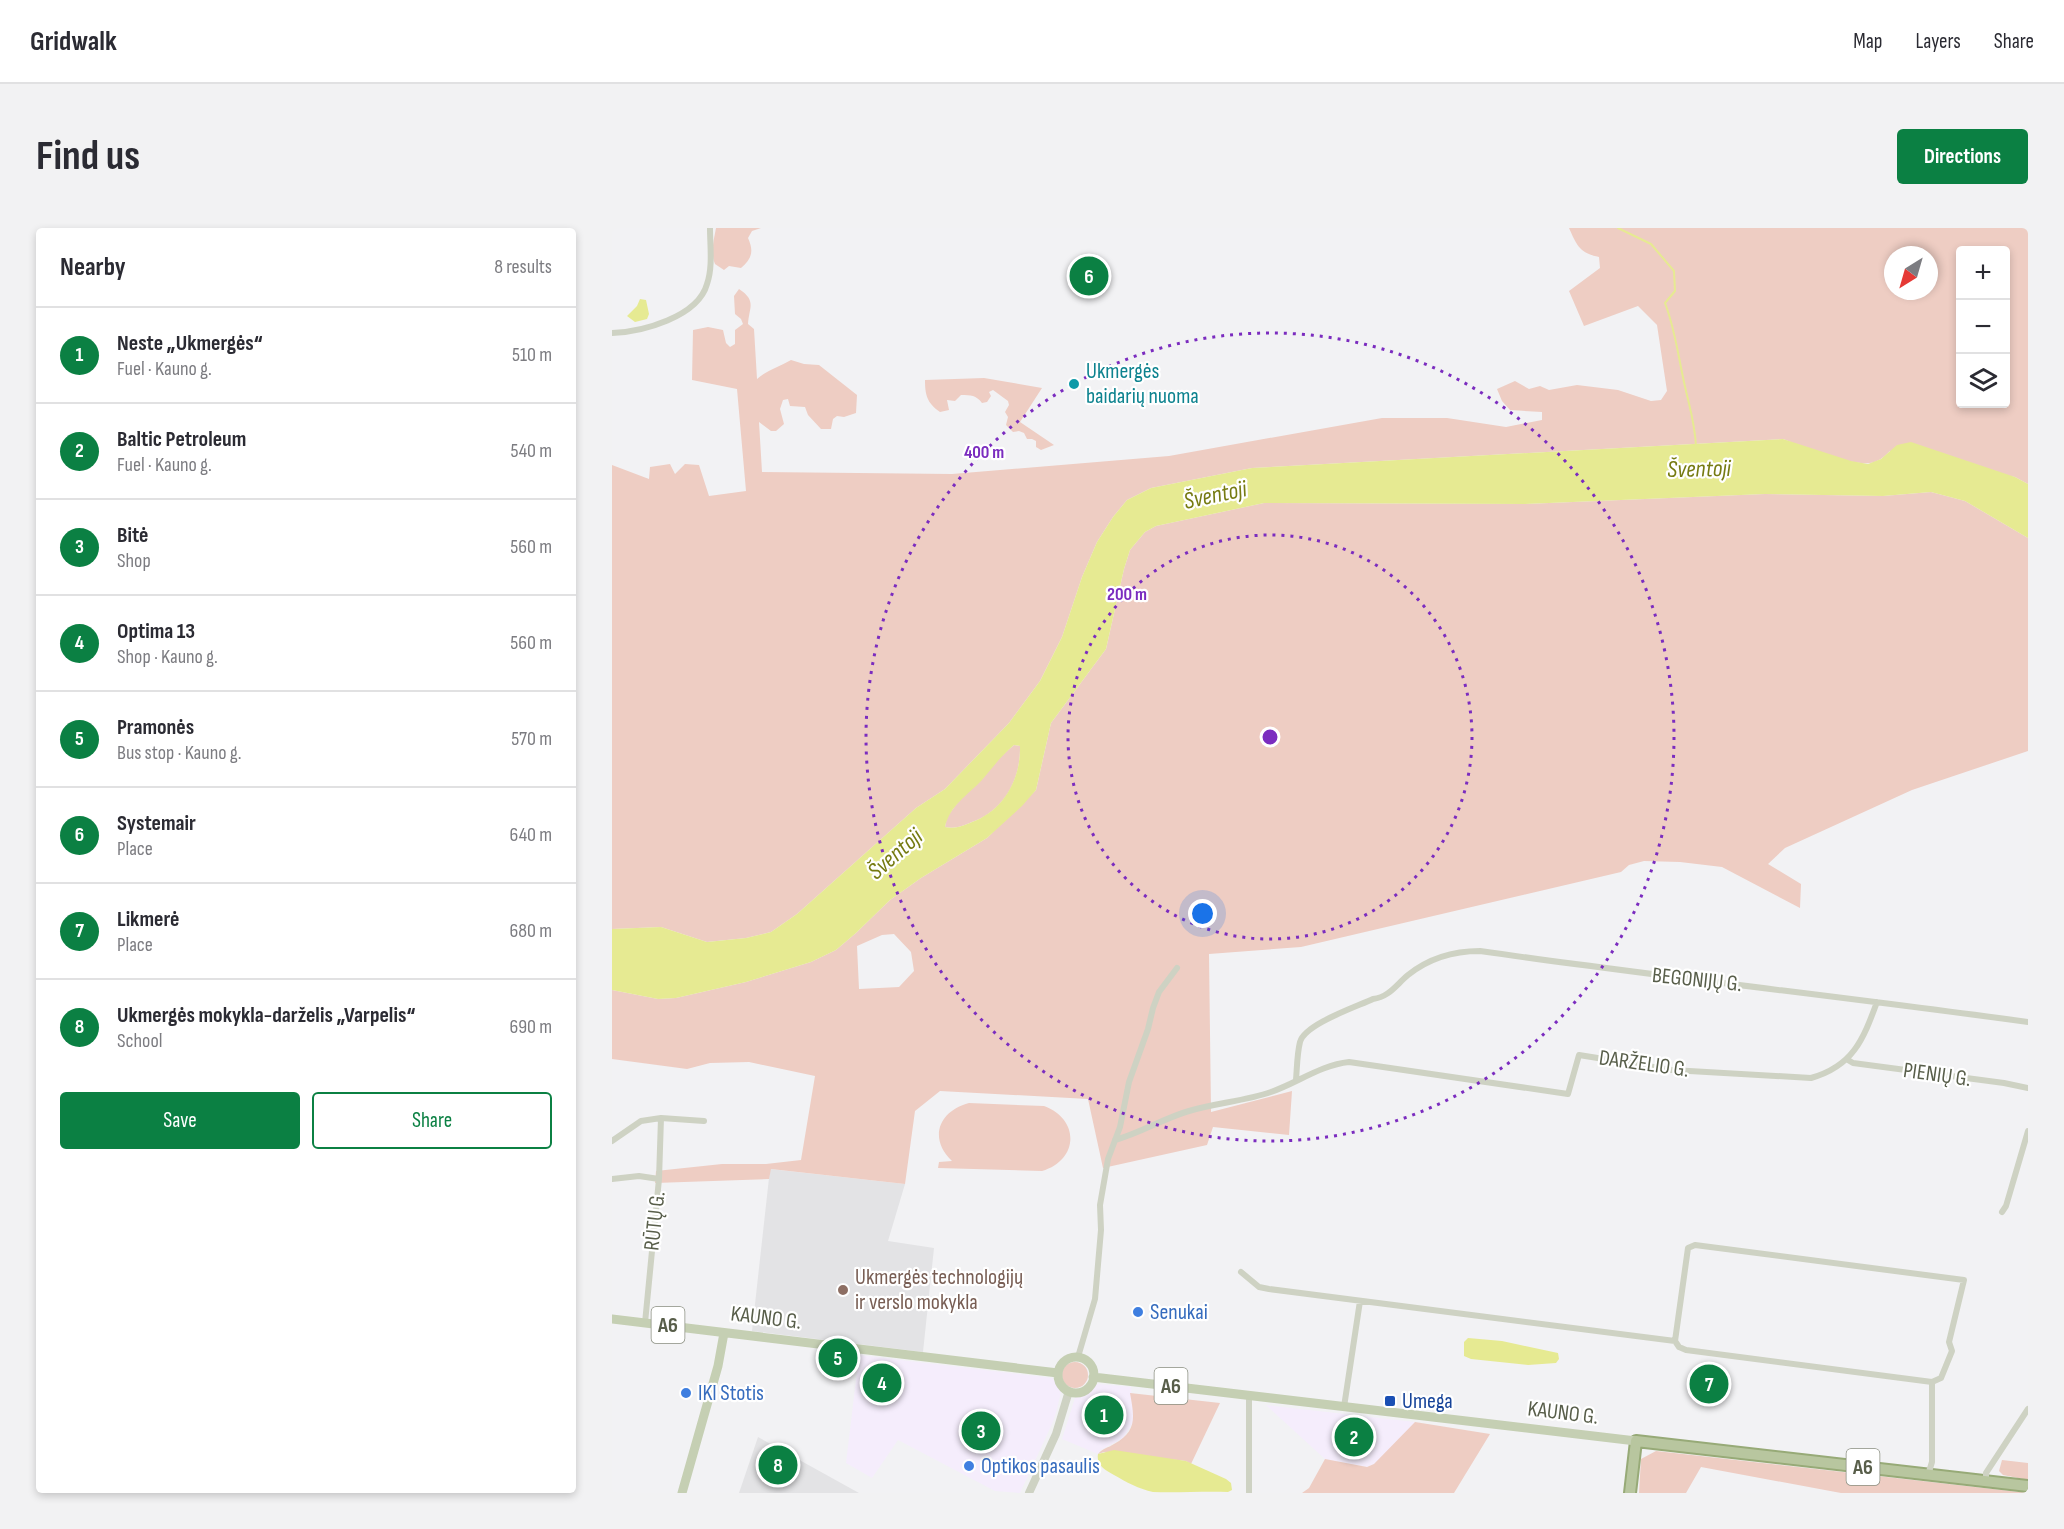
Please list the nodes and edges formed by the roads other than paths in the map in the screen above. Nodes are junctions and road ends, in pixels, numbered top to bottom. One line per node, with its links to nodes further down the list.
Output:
1 (710, 228): 2 (street)
2 (612, 333)
3 (1177, 968): 12 (street)
4 (1877, 1002): 5 (street, BEGONIJŲ G.); 6 (street, DARŽELIO G.); 7 (street, BEGONIJŲ G.)
5 (2028, 1022)
6 (1848, 1060): 7 (street, DARŽELIO G.); 8 (street, PIENIŲ G.)
7 (1296, 1080): 12 (street)
8 (2028, 1088)
9 (661, 1118): 10 (street); 13 (street); 15 (street, RŪTŲ G.)
10 (704, 1121)
11 (2028, 1131): 16 (street)
12 (1115, 1140): 23 (street)
13 (612, 1141)
14 (612, 1179): 15 (street)
15 (659, 1179): 20 (street, RŪTŲ G.)
16 (2002, 1212)
17 (1241, 1272): 18 (street)
18 (1360, 1301): 22 (street); 29 (street)
19 (612, 1319): 20 (main road, KAUNO G. / A6)
20 (645, 1323): 21 (main road, KAUNO G. / A6)
21 (724, 1333): 24 (main road, KAUNO G. / A6); 35 (main road)
22 (1675, 1341): 26 (street); 26 (street)
23 (1078, 1357): 24 (main road); 25 (main road)
24 (1058, 1372): 27 (main road)
25 (1093, 1377): 27 (main road); 28 (main road, KAUNO G. / A6)
26 (1932, 1382): 32 (street)
27 (1069, 1391): 36 (street)
28 (1249, 1395): 29 (main road, KAUNO G. / A6); 37 (street)
29 (1344, 1407): 31 (main road, KAUNO G. / A6)
30 (2028, 1409): 33 (street)
31 (1636, 1441): 32 (highway, KAUNO G. / A6); 38 (highway)
32 (1928, 1475): 33 (highway, KAUNO G. / A6)
33 (1986, 1481): 34 (highway, KAUNO G. / A6)
34 (2028, 1486)
35 (682, 1493)
36 (1029, 1493)
37 (1249, 1493)
38 (1630, 1493)

